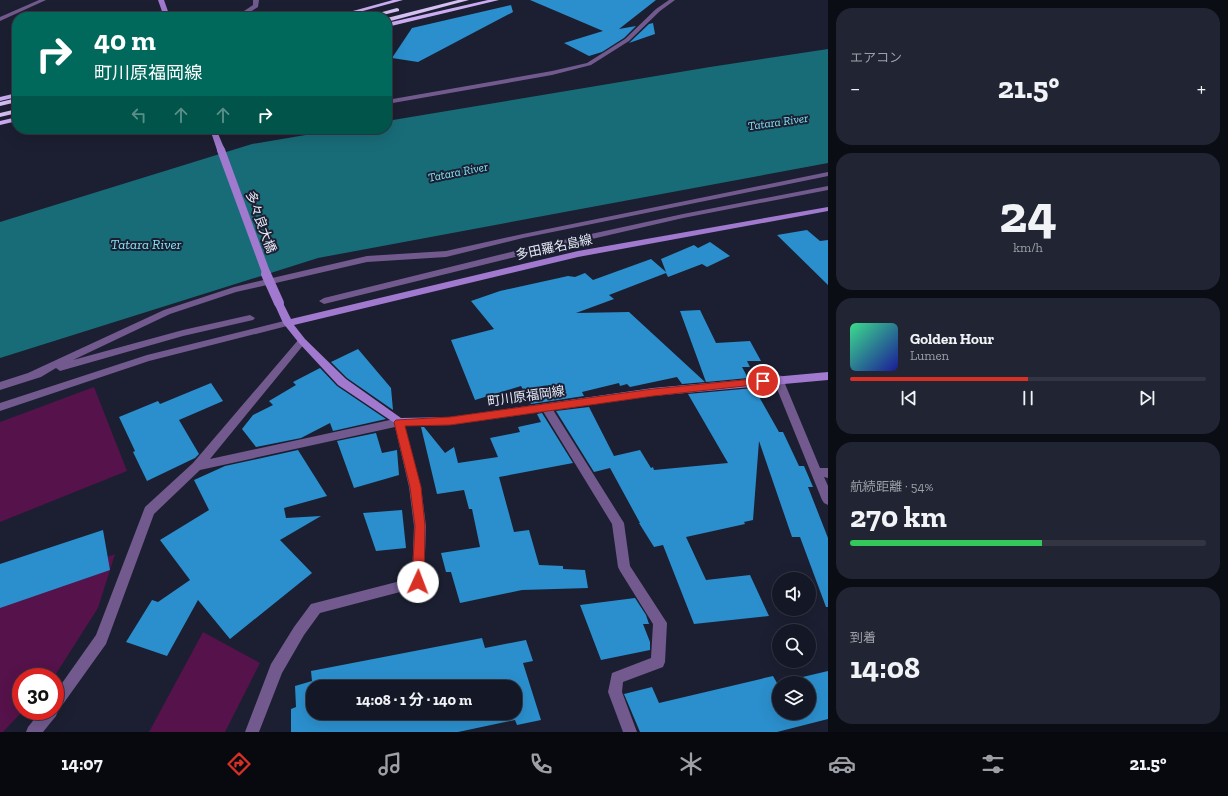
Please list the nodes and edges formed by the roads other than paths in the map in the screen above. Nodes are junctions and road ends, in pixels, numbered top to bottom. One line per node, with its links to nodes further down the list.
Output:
1 (43, 0): 11 (street)
2 (161, 0): 12 (main road)
3 (256, 0): 13 (street)
4 (400, 0): 14 (highway)
5 (437, 0): 9 (highway)
6 (466, 0): 18 (highway)
7 (496, 0): 19 (highway)
8 (672, 0): 23 (street)
9 (413, 6)
10 (406, 8): 15 (highway)
11 (16, 12)
12 (165, 12)
13 (246, 12)
14 (353, 12)
15 (389, 12)
16 (12, 14): 17 (street)
17 (0, 19)
18 (392, 19)
19 (392, 24)
20 (12, 96): 21 (highway)
21 (0, 99)
22 (12, 101): 24 (highway)
23 (392, 101)
24 (0, 104)
25 (12, 112): 26 (highway)
26 (0, 115)
27 (12, 120): 28 (highway)
28 (0, 123)
29 (215, 134): 35 (main road, 多々良大橋, bridge)
30 (828, 174): 37 (street)
31 (828, 188): 33 (street)
32 (828, 209): 35 (main road, 多田羅名島線)
33 (324, 301)
34 (250, 318): 37 (street)
35 (288, 323): 36 (main road); 41 (street)
36 (302, 342): 43 (main road); 44 (street)
37 (32, 375): 40 (street)
38 (828, 376): 39 (main road, 町川原福岡線)
39 (778, 379): 42 (main road, 町川原福岡線); 45 (street)
40 (0, 386)
41 (0, 407)
42 (546, 408): 43 (main road, 町川原福岡線); 51 (street)
43 (399, 422): 44 (street); 50 (street)
44 (197, 466): 47 (street)
45 (822, 473): 46 (street)
46 (828, 500)
47 (64, 692)
48 (43, 720): 49 (street)
49 (33, 732)
50 (252, 732)
51 (630, 732)

